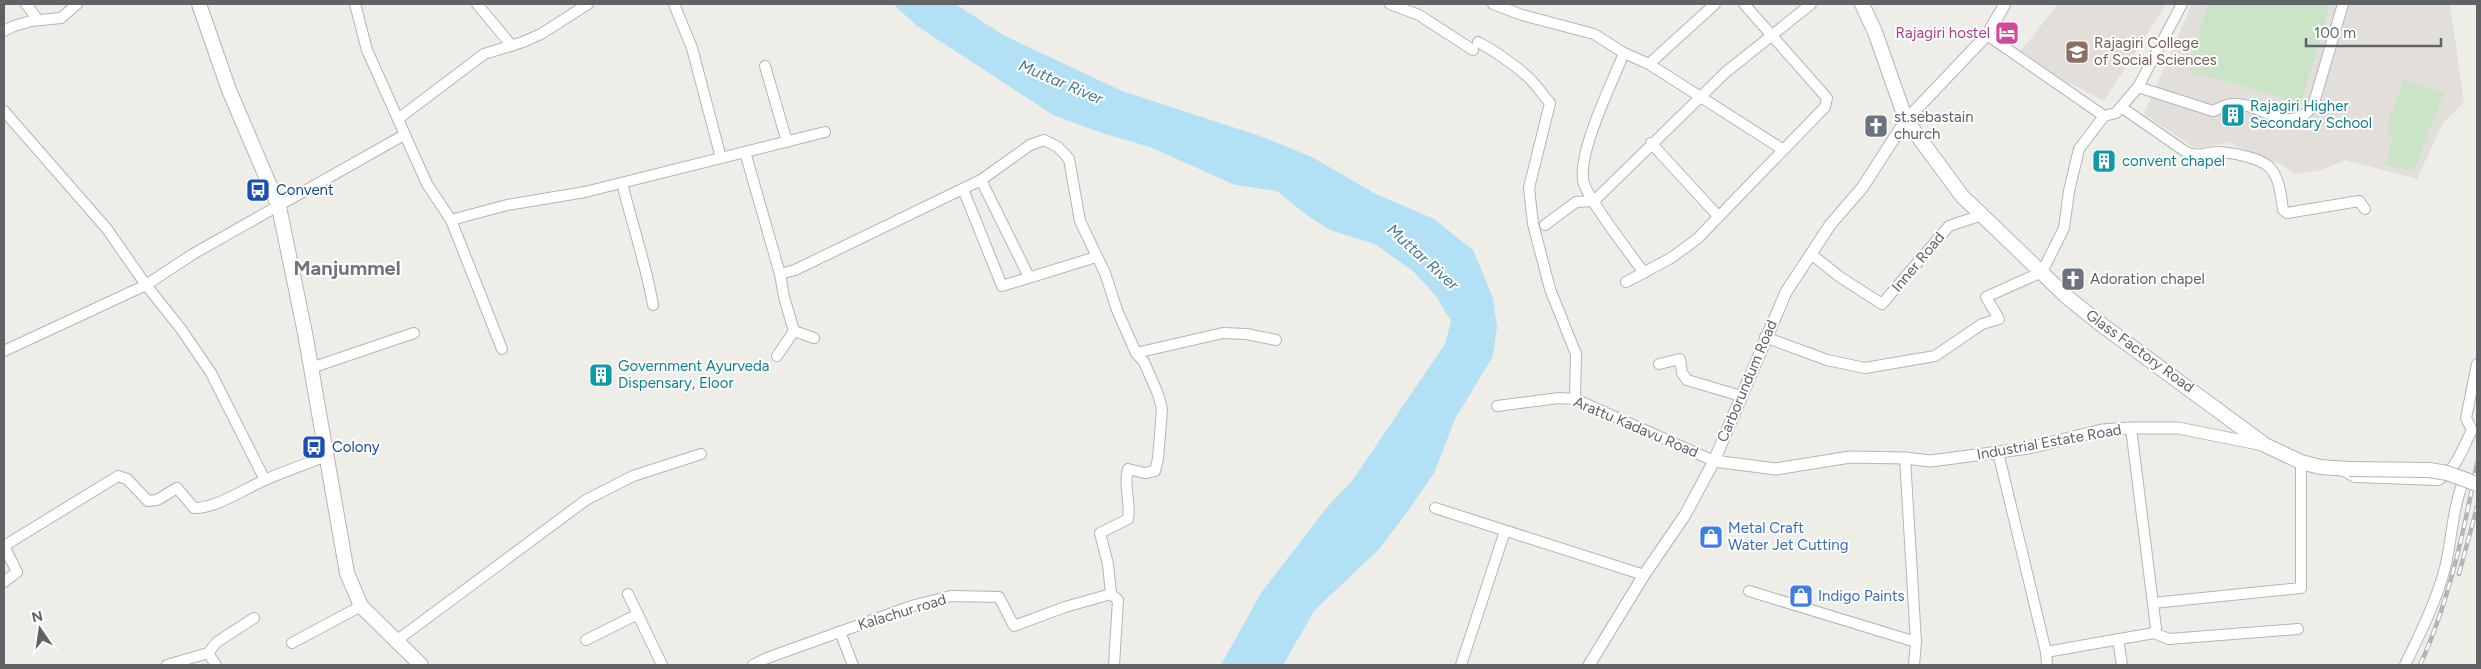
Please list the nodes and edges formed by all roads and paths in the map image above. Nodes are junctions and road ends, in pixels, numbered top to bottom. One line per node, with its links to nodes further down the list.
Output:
1 (26, 4): 17 (street)
2 (77, 4): 17 (street)
3 (199, 4): 43 (main road)
4 (355, 4): 30 (street)
5 (477, 4): 21 (street)
6 (588, 4): 21 (street)
7 (674, 4): 38 (street)
8 (1390, 4): 71 (street)
9 (1493, 4): 22 (street)
10 (1715, 4): 23 (street)
11 (1744, 4): 19 (street)
12 (1811, 4): 19 (street)
13 (1862, 4): 31 (main road, Glass Factory Road)
14 (2005, 4): 20 (street, Carborundum Road)
15 (2182, 4): 25 (street)
16 (2344, 4): 25 (street)
17 (38, 20): 18 (street)
18 (4, 31)
19 (1770, 34): 26 (street); 36 (street)
20 (1987, 35): 29 (street); 31 (street, Carborundum Road)
21 (512, 46): 30 (street)
22 (1624, 53): 23 (street); 42 (street)
23 (1649, 64): 26 (street)
24 (765, 66): 34 (street)
25 (2138, 87): 27 (street)
26 (1699, 98): 35 (street); 36 (street)
27 (2121, 107): 29 (street); 44 (street)
28 (4, 111): 56 (street)
29 (2104, 116): 51 (street)
30 (398, 118): 33 (street)
31 (1906, 120): 45 (main road, Glass Factory Road); 49 (street, Carborundum Road)
32 (825, 132): 34 (street)
33 (404, 136): 43 (street); 47 (street)
34 (787, 142): 37 (street)
35 (1651, 143): 42 (street); 46 (street)
36 (1782, 149): 46 (street)
37 (745, 152): 38 (street); 53 (street)
38 (721, 158): 40 (street)
39 (981, 180): 41 (street); 50 (street); 54 (street)
40 (622, 183): 47 (street); 57 (street)
41 (962, 189): 53 (street); 54 (street)
42 (1594, 201): 48 (street); 52 (street)
43 (279, 207): 56 (street); 69 (main road)
44 (2365, 208)
45 (1982, 215): 49 (street, Inner Road); 51 (main road, Glass Factory Road)
46 (1718, 216): 52 (street)
47 (451, 220): 63 (street)
48 (1545, 225)
49 (1811, 254): 60 (street, Carborundum Road)
50 (1096, 257): 54 (street); 65 (street)
51 (2042, 272): 60 (street); 74 (main road, Glass Factory Road)
52 (1644, 273): 55 (street)
53 (780, 274): 58 (street)
54 (1029, 277)
55 (1626, 282)
56 (146, 286): 64 (street); 82 (street)
57 (653, 305)
58 (794, 331): 61 (street); 66 (street)
59 (414, 333): 69 (street)
60 (1765, 337): 70 (street, Carborundum Road)
61 (814, 338)
62 (1276, 340): 65 (street)
63 (502, 349)
64 (4, 351)
65 (1136, 353): 92 (street)
66 (777, 356)
67 (1659, 364): 70 (street)
68 (2477, 364): 81 (street)
69 (311, 368): 77 (main road)
70 (1741, 396): 79 (street, Carborundum Road)
71 (1575, 399): 72 (street, Arattu Kadavu Road); 79 (street, Arattu Kadavu Road)
72 (1497, 406)
73 (2131, 428): 74 (street, Industrial Estate Road); 75 (street, Industrial Estate Road); 93 (street)
74 (2265, 445): 80 (main road, Glass Factory Road)
75 (1998, 452): 78 (street, Industrial Estate Road); 105 (street)
76 (701, 454): 102 (street)
77 (326, 456): 82 (street); 94 (main road)
78 (1905, 458): 79 (street, Industrial Estate Road); 103 (street)
79 (1714, 461): 88 (street, Carborundum Road)
80 (2301, 462): 81 (main road, Glass Factory Road); 93 (street)
81 (2345, 469): 83 (main road, Glass Factory Road, bridge)
82 (265, 480): 87 (street)
83 (2477, 484)
84 (2462, 485): 119 (street)
85 (1435, 508): 86 (street)
86 (1505, 530): 88 (street); 114 (street)
87 (4, 546): 89 (street)
88 (1644, 575): 115 (street, Carborundum Road)
89 (4, 582)
90 (1749, 591): 103 (street)
91 (628, 594): 95 (street)
92 (1111, 594): 98 (street, Kalachur road); 113 (street)
93 (2153, 603): 99 (street)
94 (361, 606): 102 (main road); 104 (street)
95 (638, 614): 101 (street); 110 (street)
96 (254, 618): 106 (street)
97 (2298, 629): 99 (street)
98 (840, 632): 111 (street, Kalachur road); 112 (street)
99 (2154, 633): 100 (street)
100 (2118, 639): 105 (street); 118 (street)
101 (586, 640)
102 (396, 641): 109 (main road)
103 (1916, 642): 116 (street)
104 (292, 643)
105 (2046, 652): 117 (street)
106 (208, 653): 107 (street); 108 (street)
107 (167, 665)
108 (216, 665)
109 (421, 665)
110 (662, 665)
111 (753, 665)
112 (853, 665)
113 (1114, 665)
114 (1461, 665)
115 (1590, 665)
116 (1914, 665)
117 (2047, 665)
118 (2122, 665)
119 (2406, 665)

